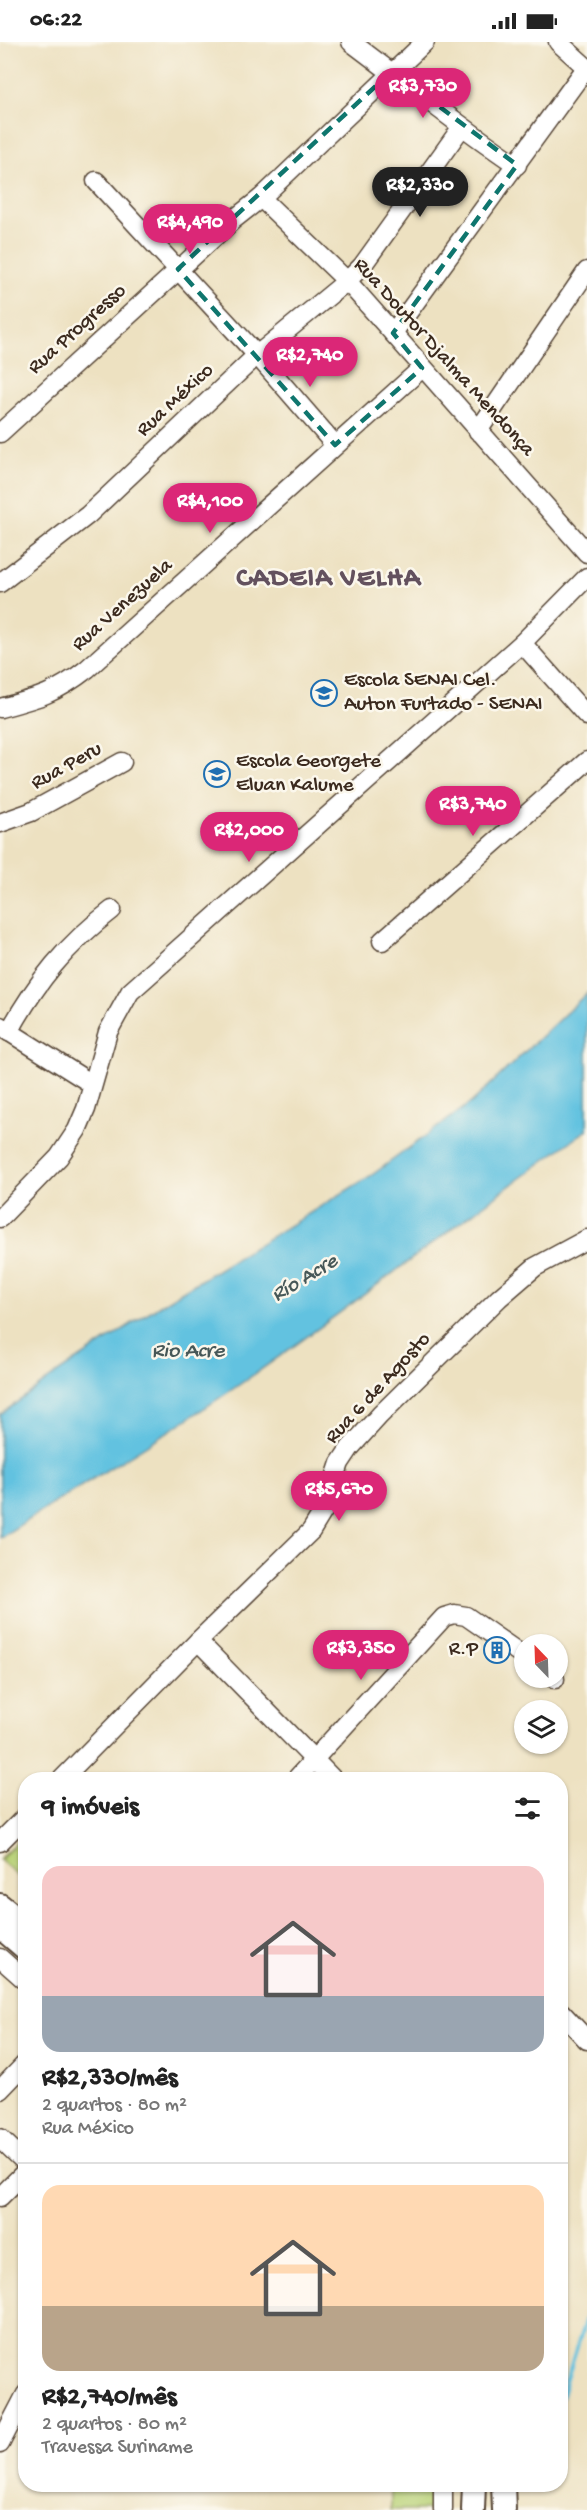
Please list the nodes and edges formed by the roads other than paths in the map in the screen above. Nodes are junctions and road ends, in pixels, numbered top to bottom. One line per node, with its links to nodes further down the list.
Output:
1 (351, 42): 5 (street)
2 (425, 42): 5 (street, Rua Progresso)
3 (558, 42): 4 (street)
4 (587, 68): 7 (street)
5 (392, 71): 6 (street); 9 (street, Rua Progresso)
6 (461, 128): 7 (street); 12 (street, Rua México)
7 (517, 165): 13 (street)
8 (96, 181): 10 (street)
9 (261, 198): 10 (street, Rua Progresso); 12 (street, Rua Doutor Djalma Mendonça)
10 (178, 269): 14 (street); 17 (street, Rua Progresso)
11 (587, 271): 16 (street)
12 (347, 281): 13 (street, Rua Doutor Djalma Mendonça); 14 (street, Rua México)
13 (393, 333): 15 (street, Rua Doutor Djalma Mendonça)
14 (257, 355): 18 (street); 21 (street, Rua México)
15 (423, 368): 16 (street, Rua Doutor Djalma Mendonça); 18 (street, Rua Venezuela)
16 (478, 431): 19 (street, Rua Doutor Djalma Mendonça)
17 (0, 433)
18 (335, 446): 23 (street, Rua Venezuela)
19 (587, 553)
20 (587, 577): 22 (street)
21 (0, 583)
22 (522, 643): 24 (street); 31 (street)
23 (0, 708)
24 (587, 716)
25 (587, 761): 29 (street)
26 (122, 762): 27 (street, Rua Peru)
27 (0, 824)
28 (112, 910): 30 (street)
29 (382, 941)
30 (4, 1029): 31 (street)
31 (92, 1084): 32 (street)
32 (0, 1218)
33 (587, 1239): 34 (street, Rua 6 de Agosto)
34 (198, 1641): 36 (street); 37 (street, Rua 6 de Agosto)
35 (514, 1649): 36 (street)
36 (314, 1760): 38 (street); 39 (street)
37 (69, 1772)
38 (303, 1772)
39 (326, 1772)
40 (18, 1824): 41 (street)
41 (0, 1842)
42 (0, 1905): 43 (main road)
43 (18, 1920)
44 (0, 1927): 45 (main road)
45 (18, 1942)
46 (0, 1958): 47 (street)
47 (18, 1974)
48 (568, 2020): 49 (street)
49 (587, 2040)
50 (18, 2071): 51 (street)
51 (0, 2090)
52 (0, 2138): 53 (street)
53 (18, 2155)
54 (18, 2179): 55 (street)
55 (0, 2197)
56 (18, 2409): 57 (street)
57 (0, 2444)
58 (443, 2492): 62 (street)
59 (474, 2492): 63 (main road)
60 (503, 2492): 64 (main road)
61 (514, 2492): 65 (street)
62 (444, 2510)
63 (473, 2510)
64 (504, 2510)
65 (515, 2510)

